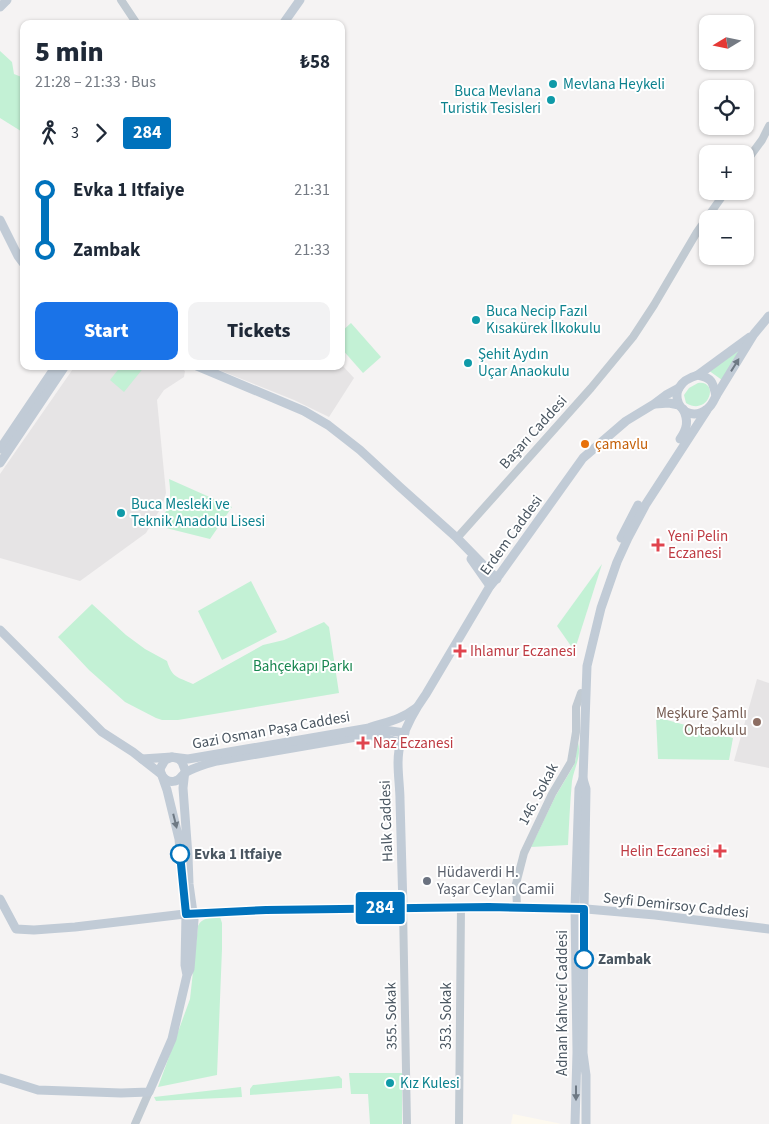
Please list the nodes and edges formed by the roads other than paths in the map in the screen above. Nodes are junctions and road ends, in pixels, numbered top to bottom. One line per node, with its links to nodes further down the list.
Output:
1 (6, 0): 4 (main road)
2 (121, 0): 5 (street)
3 (300, 0): 6 (main road)
4 (0, 8)
5 (134, 20)
6 (286, 20)
7 (769, 126): 8 (street)
8 (754, 151)
9 (720, 200): 25 (street, Başarı Caddesi)
10 (0, 220): 11 (main road)
11 (20, 259)
12 (769, 316): 13 (main road)
13 (754, 334): 17 (main road); 19 (main road, one-way to 13)
14 (53, 370): 23 (main road)
15 (63, 370): 24 (main road)
16 (207, 370): 25 (main road)
17 (698, 375): 18 (main road); 19 (main road)
18 (679, 388): 20 (main road, Erdem Caddesi); 21 (main road)
19 (716, 396): 22 (main road)
20 (654, 404): 21 (main road); 26 (main road, Erdem Caddesi)
21 (681, 407): 22 (main road); 28 (main road)
22 (707, 410): 31 (main road)
23 (0, 449)
24 (0, 463)
25 (457, 538): 26 (main road)
26 (493, 582): 29 (main road, Erdem Caddesi)
27 (0, 630): 35 (main road)
28 (581, 693): 31 (main road); 40 (street, 146. Sokak)
29 (418, 706): 30 (main road); 32 (main road, Erdem Caddesi)
30 (369, 728): 32 (main road, Gazi Osman Paşa Caddesi); 34 (main road, Gazi Osman Paşa Caddesi)
31 (584, 729): 42 (main road, Adnan Kahveci Caddesi)
32 (404, 733): 33 (main road, Halk Caddesi)
33 (400, 743): 37 (main road, Gazi Osman Paşa Caddesi); 41 (main road, Halk Caddesi)
34 (172, 757): 35 (main road, Gazi Osman Paşa Caddesi); 36 (main road); 37 (main road)
35 (142, 759): 36 (main road)
36 (161, 774): 37 (main road); 43 (main road, one-way to 43)
37 (184, 774): 43 (main road)
38 (0, 898): 43 (main road, Seyfi Demirsoy Caddesi)
39 (461, 907): 40 (main road, Seyfi Demirsoy Caddesi); 41 (main road, Seyfi Demirsoy Caddesi); 49 (street, 353. Sokak)
40 (517, 907): 42 (main road, Seyfi Demirsoy Caddesi)
41 (403, 908): 43 (main road, Seyfi Demirsoy Caddesi); 48 (street, 355. Sokak)
42 (580, 908): 44 (main road, Seyfi Demirsoy Caddesi); 50 (main road, Adnan Kahveci Caddesi, one-way to 50); 51 (main road, Adnan Kahveci Caddesi)
43 (190, 914): 46 (main road)
44 (769, 929)
45 (0, 1078): 46 (main road)
46 (149, 1092): 47 (street)
47 (136, 1124)
48 (408, 1124)
49 (460, 1124)
50 (576, 1124)
51 (586, 1124)

